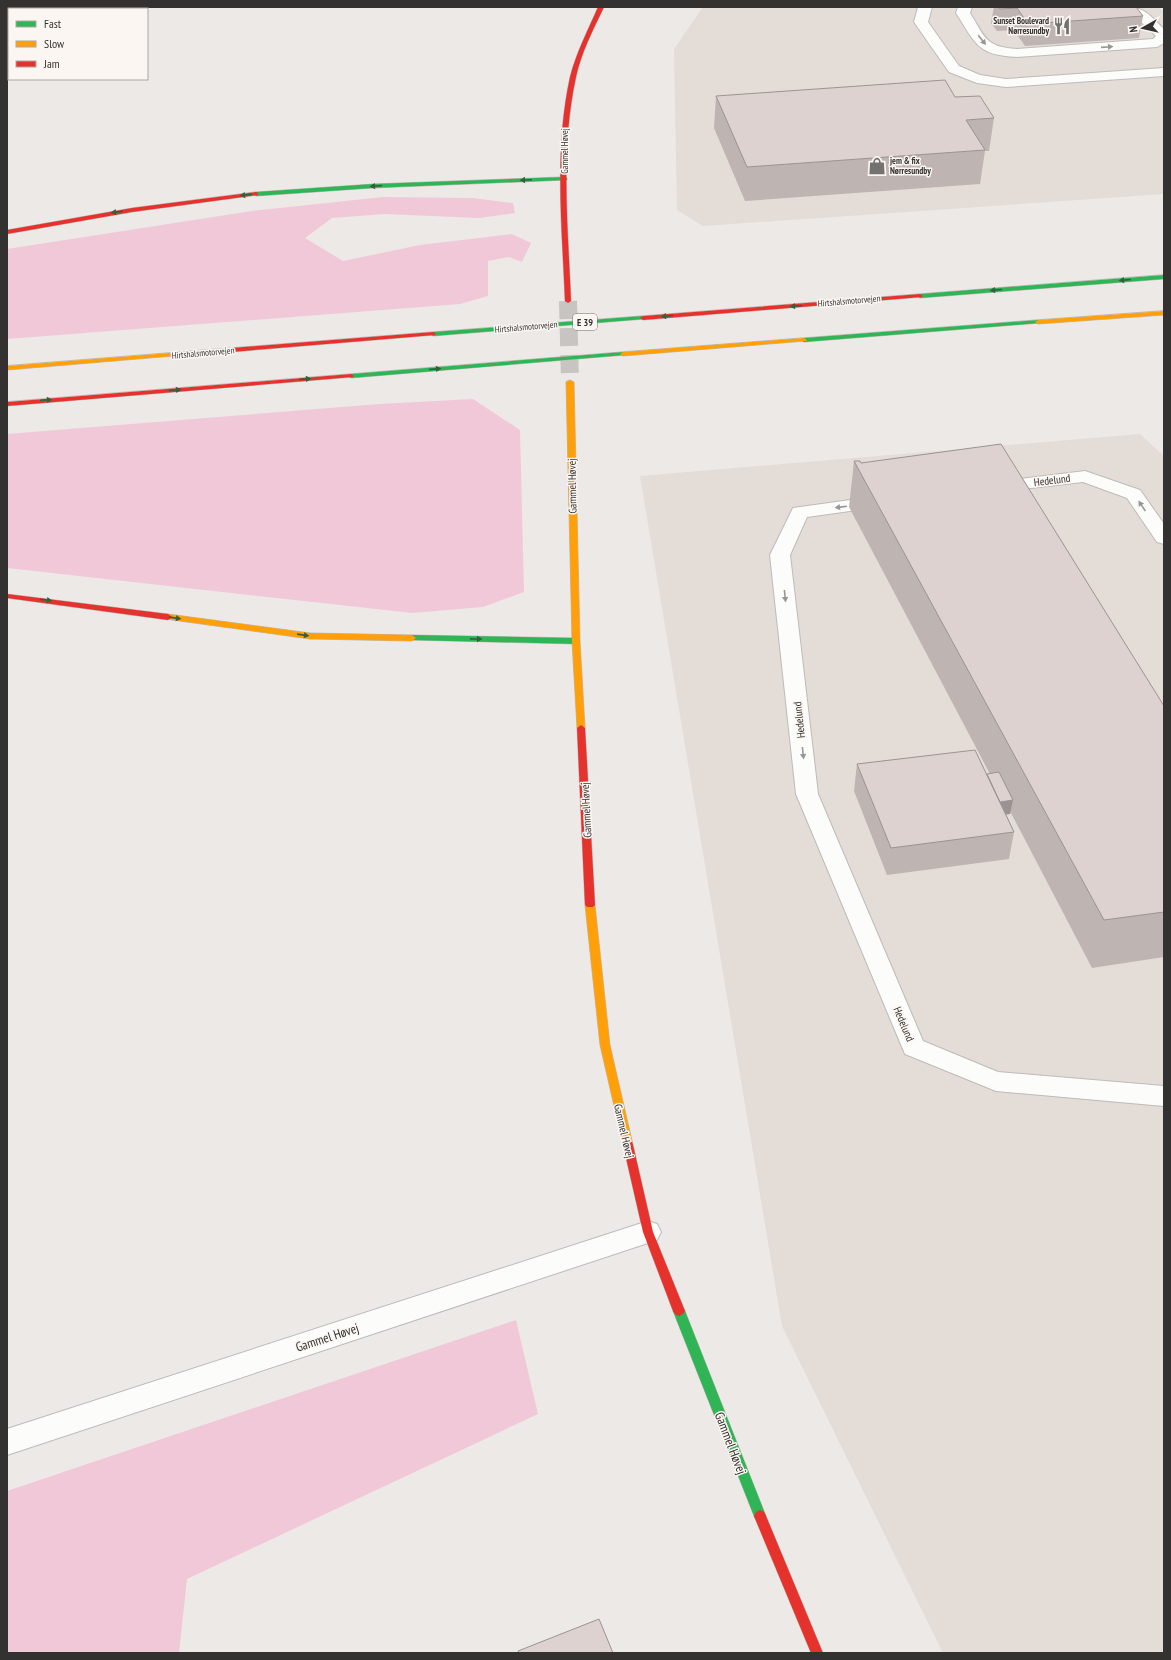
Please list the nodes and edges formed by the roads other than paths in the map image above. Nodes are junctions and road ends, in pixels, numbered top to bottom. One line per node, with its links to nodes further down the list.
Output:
1 (601, 7): 6 (main road, Gammel Høvej)
2 (925, 7): 5 (street)
3 (965, 7): 4 (street, one-way to 4)
4 (1129, 7)
5 (1164, 72)
6 (565, 179): 7 (main road, one-way to 7); 9 (main road, Gammel Høvej)
7 (7, 232)
8 (1164, 277): 11 (main road, Hirtshalsmotorvejen / E 39, one-way to 11)
9 (568, 301)
10 (1164, 313): 13 (main road, one-way to 10)
11 (7, 368)
12 (570, 382): 18 (main road, Gammel Høvej)
13 (7, 404)
14 (974, 490): 16 (street, Hedelund, one-way to 14)
15 (895, 500): 19 (street, Hedelund, one-way to 19)
16 (1164, 538)
17 (7, 596): 18 (main road, one-way to 18)
18 (576, 640): 20 (main road, Gammel Høvej)
19 (1164, 1096)
20 (648, 1232): 21 (street, Gammel Høvej); 22 (main road, Gammel Høvej)
21 (7, 1442)
22 (817, 1653)

